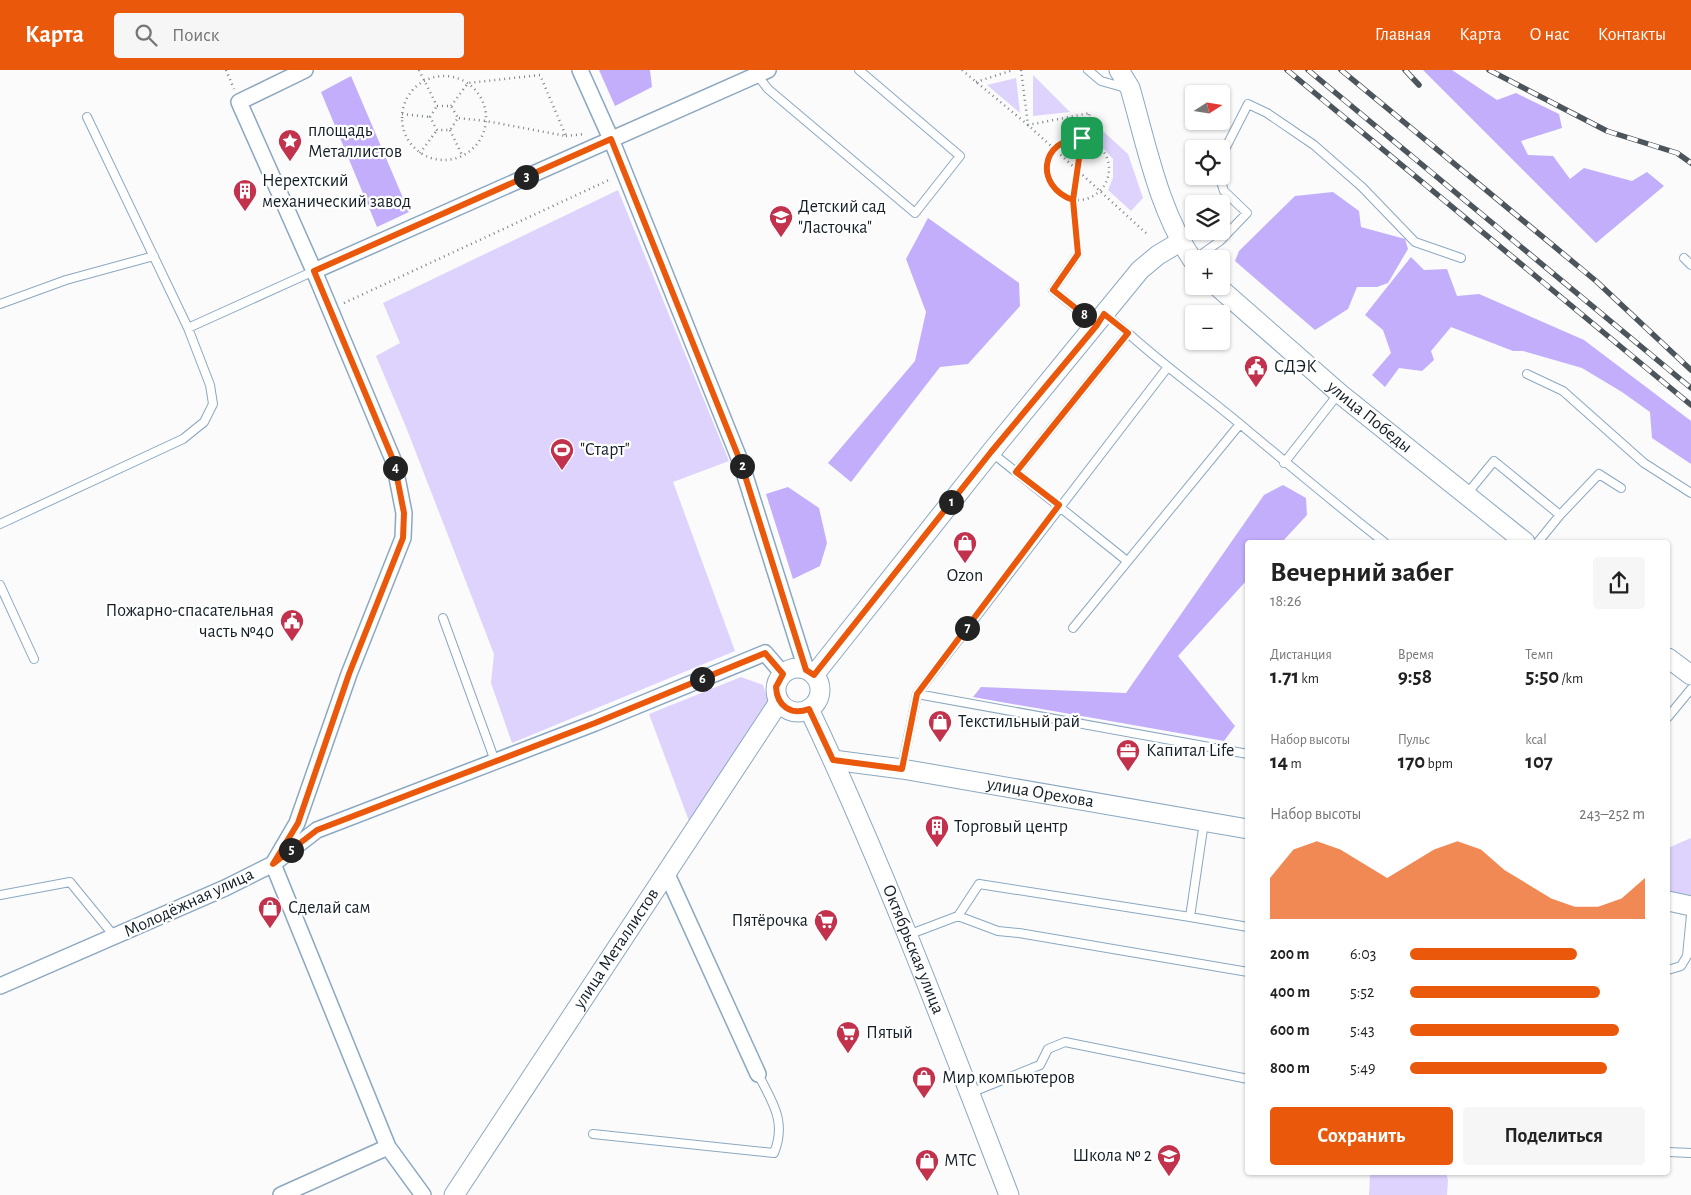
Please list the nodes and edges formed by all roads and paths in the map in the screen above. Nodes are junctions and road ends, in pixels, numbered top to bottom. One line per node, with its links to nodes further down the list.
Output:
1 (226, 70): 16 (path)
2 (305, 70): 16 (street)
3 (419, 70): 13 (path)
4 (580, 70): 30 (street)
5 (859, 70): 11 (lane)
6 (962, 70): 14 (path)
7 (1013, 70): 14 (path)
8 (1021, 70): 24 (path)
9 (1088, 70): 12 (lane)
10 (1120, 70): 12 (street)
11 (763, 73): 30 (street)
12 (1130, 79): 41 (street)
13 (424, 80): 15 (path); 17 (path); 19 (path)
14 (976, 82): 24 (path)
15 (468, 83): 18 (path); 23 (path); 28 (path)
16 (239, 102): 49 (street)
17 (437, 106): 18 (path); 21 (path)
18 (451, 106): 22 (path)
19 (402, 114): 21 (path); 33 (path)
20 (87, 117): 45 (lane)
21 (430, 117): 25 (path)
22 (458, 118): 23 (path); 26 (path)
23 (486, 121): 28 (path); 34 (path)
24 (1028, 125): 29 (path); 32 (path)
25 (436, 130): 26 (path); 33 (path)
26 (450, 130): 34 (path)
27 (588, 134): 28 (path)
28 (566, 136)
29 (1082, 138): 32 (path); 35 (path); 38 (path)
30 (611, 139): 49 (street); 78 (street)
31 (1230, 140): 46 (lane)
32 (1053, 150): 35 (path); 39 (path)
33 (420, 153): 34 (path)
34 (463, 157)
35 (1078, 170): 38 (path); 39 (path)
36 (612, 178): 52 (path)
37 (1222, 185): 43 (lane)
38 (1101, 190): 39 (path); 40 (path)
39 (1073, 200): 44 (path)
40 (1147, 234)
41 (1180, 242): 42 (street); 53 (street)
42 (1186, 250)
43 (1208, 250)
44 (1078, 254): 53 (lane)
45 (154, 256): 51 (lane); 54 (lane)
46 (1461, 258)
47 (1684, 258): 48 (lane)
48 (1691, 265)
49 (314, 271): 54 (lane); 92 (street)
50 (1227, 295): 58 (street, улица Победы)
51 (0, 304)
52 (343, 304)
53 (1101, 320): 55 (lane); 60 (street)
54 (188, 328): 68 (lane)
55 (1128, 333): 56 (lane); 62 (lane)
56 (1167, 368): 59 (lane); 66 (lane)
57 (1527, 374): 64 (lane)
58 (1339, 393): 61 (lane); 65 (street, улица Победы)
59 (1240, 424): 61 (lane); 72 (lane)
60 (991, 452): 62 (lane); 78 (street)
61 (1284, 463): 69 (lane)
62 (1016, 472): 66 (lane)
63 (1621, 488): 67 (lane)
64 (1691, 493)
65 (1466, 495): 67 (lane); 70 (street, улица Победы)
66 (1059, 505): 72 (lane); 82 (lane)
67 (1560, 516): 71 (lane)
68 (0, 524)
69 (1381, 540)
70 (1522, 540)
71 (1540, 540)
72 (1127, 561): 75 (lane)
73 (0, 585): 76 (lane)
74 (443, 618): 88 (lane)
75 (1073, 628)
76 (34, 658)
77 (1670, 659): 80 (street)
78 (810, 672): 79 (street); 84 (street)
79 (783, 674): 83 (street); 88 (street, Молодёжная улица)
80 (1691, 675)
81 (1691, 689): 85 (lane)
82 (917, 694): 86 (lane); 89 (lane)
83 (780, 702): 84 (street); 93 (street, улица Металлистов)
84 (809, 709): 87 (street, Октябрьская улица)
85 (1670, 715)
86 (1245, 753)
87 (833, 760): 89 (street, улица Орехова); 101 (street, Октябрьская улица)
88 (495, 761): 92 (street, Молодёжная улица)
89 (902, 769): 90 (street, улица Орехова)
90 (1204, 822): 91 (street, улица Орехова); 99 (lane)
91 (1245, 829)
92 (273, 864): 102 (street, Молодёжная улица); 110 (street)
93 (666, 872): 106 (street); 115 (street, улица Металлистов)
94 (0, 895): 102 (lane)
95 (1670, 902): 96 (street)
96 (1691, 906)
97 (1691, 915): 103 (lane)
98 (958, 916): 99 (lane); 101 (lane); 104 (lane)
99 (1190, 917): 100 (lane)
100 (1245, 926)
101 (908, 934): 108 (street, Октябрьская улица)
102 (115, 937): 105 (street, Молодёжная улица)
103 (1670, 969)
104 (1245, 971)
105 (0, 986)
106 (758, 1074): 109 (lane)
107 (1245, 1078): 108 (lane)
108 (969, 1093): 116 (street, Октябрьская улица)
109 (593, 1134)
110 (388, 1146): 113 (street); 114 (street)
111 (1670, 1152): 112 (lane)
112 (1691, 1152)
113 (281, 1195)
114 (423, 1195)
115 (454, 1195)
116 (1009, 1195)

